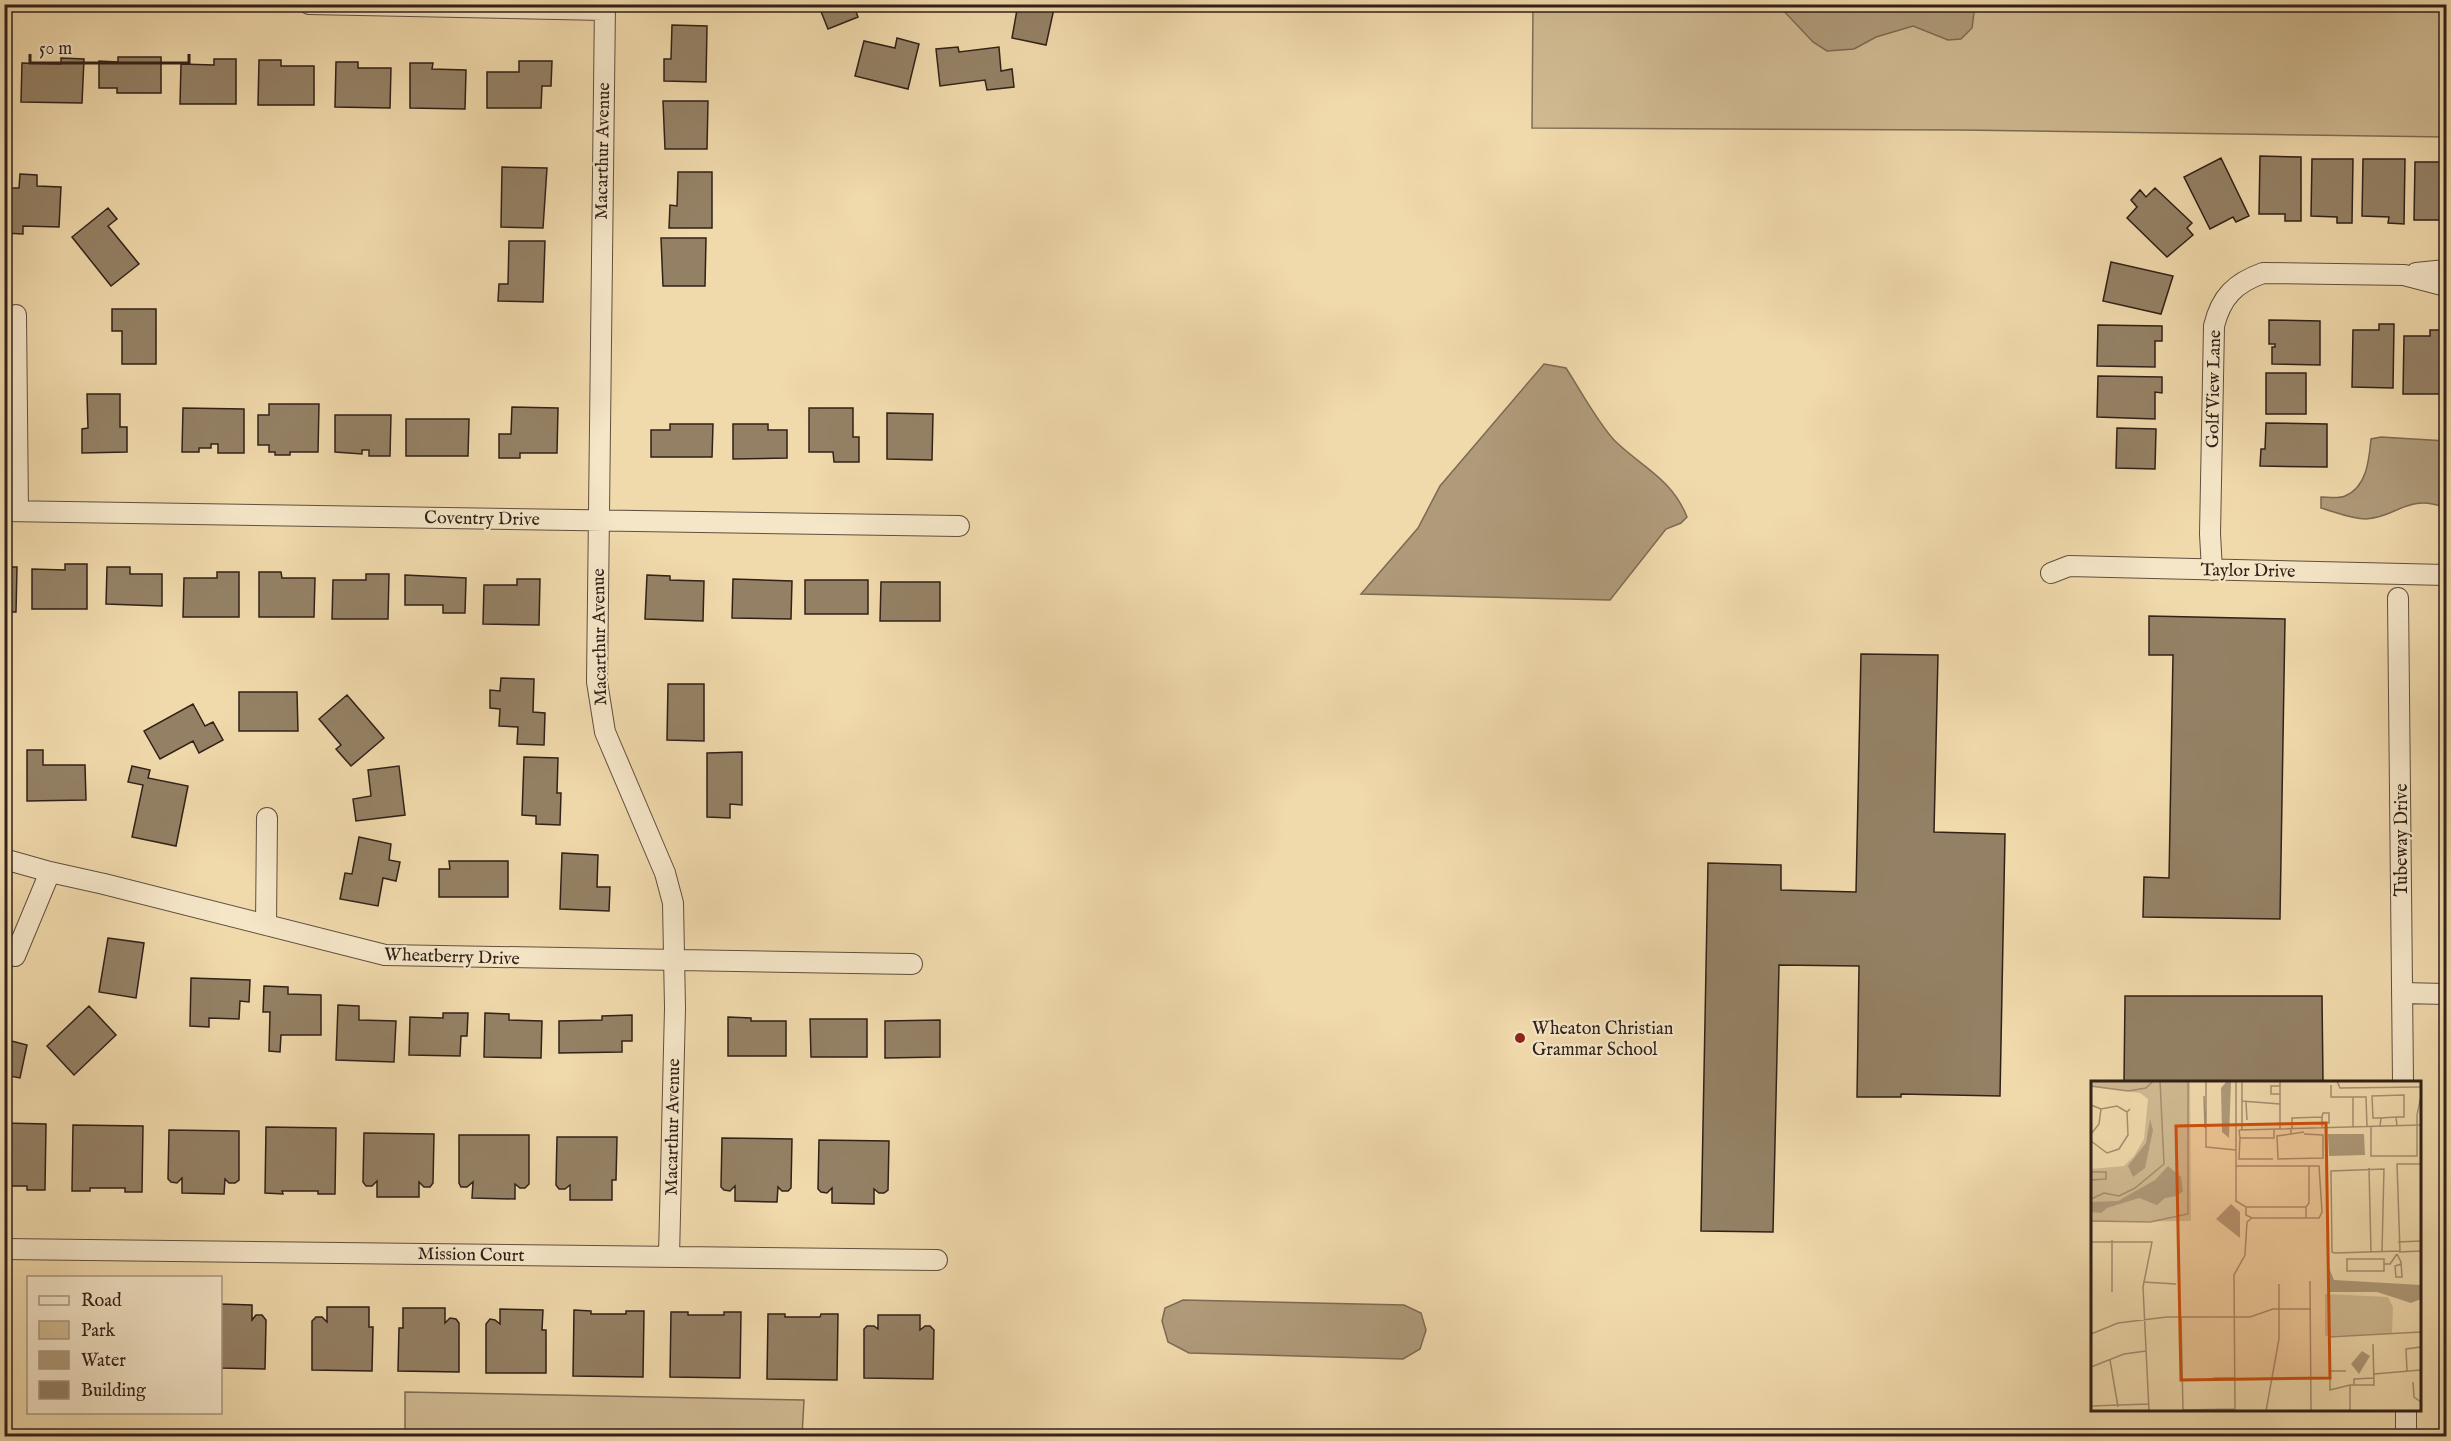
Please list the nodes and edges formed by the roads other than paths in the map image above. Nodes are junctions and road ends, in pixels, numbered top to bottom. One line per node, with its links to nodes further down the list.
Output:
1 (309, 4): 2 (street)
2 (605, 8): 8 (street, Macarthur Avenue)
3 (2446, 270): 4 (street)
4 (2404, 275): 5 (street, Golf View Lane); 10 (street, Golf View Lane)
5 (2446, 286)
6 (16, 315): 7 (street)
7 (11, 511): 8 (street, Coventry Drive)
8 (597, 519): 9 (street, Coventry Drive); 19 (street, Macarthur Avenue)
9 (959, 526)
10 (2212, 570): 11 (street, Taylor Drive); 12 (street, Taylor Drive)
11 (2050, 573)
12 (2446, 575)
13 (2398, 598): 21 (street, Tubeway Drive)
14 (267, 818): 17 (street)
15 (4, 859): 16 (street, Wheatberry Drive)
16 (50, 872): 17 (street, Wheatberry Drive); 18 (street)
17 (266, 925): 19 (street, Wheatberry Drive)
18 (15, 956)
19 (675, 960): 20 (street, Wheatberry Drive); 25 (street, Macarthur Avenue)
20 (912, 964)
21 (2402, 993): 22 (street); 23 (street, Tubeway Drive)
22 (2446, 994)
23 (2403, 1081)
24 (4, 1249): 25 (street, Mission Court)
25 (669, 1256): 26 (street, Mission Court)
26 (937, 1260)
27 (2406, 1411): 28 (street)
28 (2406, 1437)

